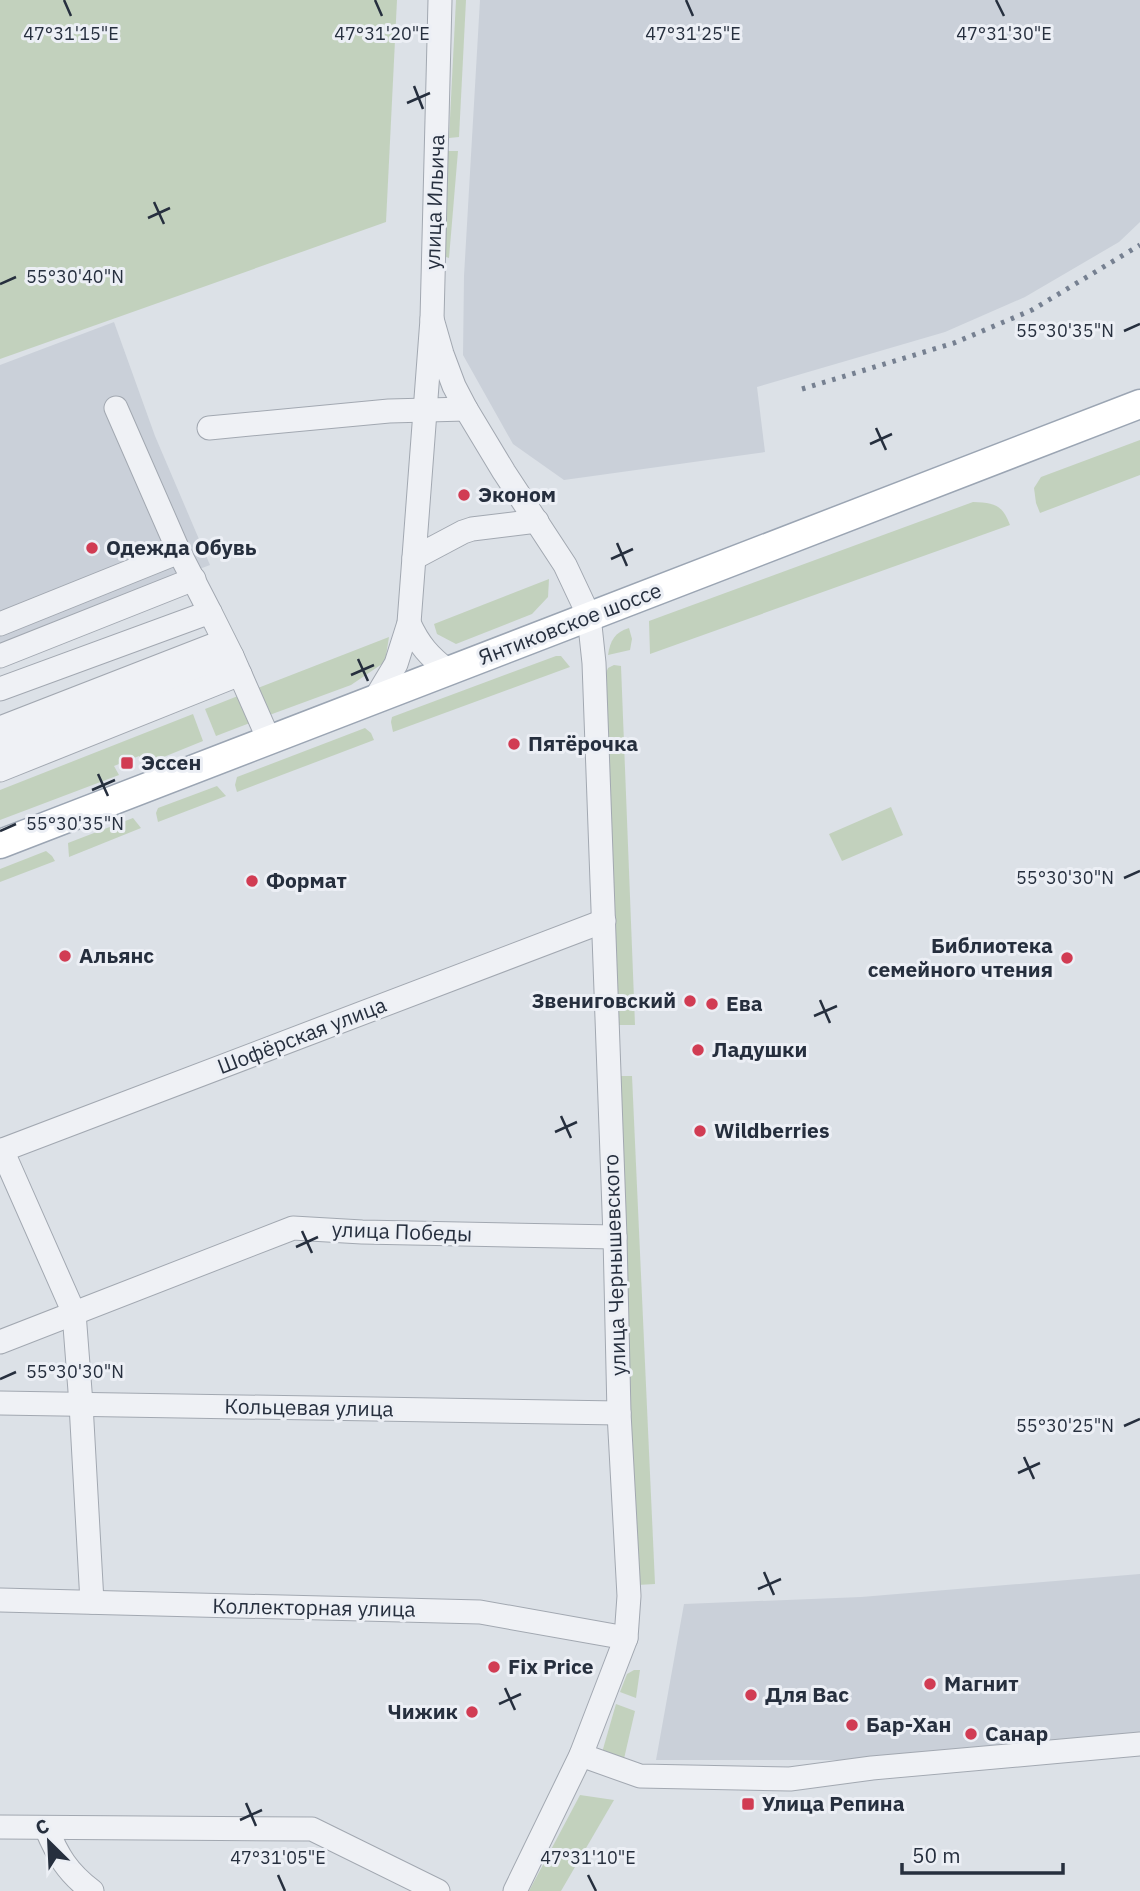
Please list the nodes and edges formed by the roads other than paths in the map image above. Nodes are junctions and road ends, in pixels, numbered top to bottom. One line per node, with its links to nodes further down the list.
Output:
1 (440, 0): 2 (street, улица Ильича)
2 (432, 319): 5 (street, улица Ильича); 6 (street, улица Ильича)
3 (1140, 404): 12 (main road, Янтиковское шоссе)
4 (116, 408): 11 (street)
5 (466, 409): 6 (street); 8 (street, улица Ильича)
6 (425, 411): 7 (street); 9 (street, улица Ильича)
7 (209, 428)
8 (537, 522): 9 (street); 12 (street, улица Ильича)
9 (414, 558): 13 (street, улица Ильича)
10 (194, 579): 11 (street); 15 (street); 17 (street)
11 (88, 589): 14 (street); 14 (street); 15 (street); 16 (street); 20 (street); 20 (street); 23 (street); 23 (street); 23 (street); 23 (street)
12 (589, 616): 18 (main road, Янтиковское шоссе); 26 (street, улица Чернышевского)
13 (409, 623): 18 (street); 21 (street, улица Ильича)
14 (149, 634): 15 (street); 16 (street); 23 (street); 23 (street)
15 (222, 642): 19 (street); 23 (street); 23 (street); 23 (street); 24 (street)
16 (92, 655): 19 (street); 20 (street); 23 (street)
17 (0, 658): 23 (street)
18 (448, 671): 21 (main road, Янтиковское шоссе)
19 (91, 680): 22 (street); 23 (street)
20 (20, 681): 23 (street); 23 (street)
21 (374, 699): 24 (main road, Янтиковское шоссе)
22 (0, 713)
23 (100, 718)
24 (269, 740): 25 (main road, Янтиковское шоссе)
25 (0, 844)
26 (604, 920): 27 (street, Шофёрская улица); 28 (street, улица Чернышевского)
27 (1, 1151): 29 (street)
28 (615, 1237): 29 (street, улица Победы); 33 (street, улица Чернышевского)
29 (74, 1313): 30 (street, улица Победы); 32 (street)
30 (0, 1342)
31 (0, 1403): 32 (street, Кольцевая улица)
32 (82, 1404): 33 (street, Кольцевая улица); 35 (street)
33 (619, 1413): 36 (street, улица Чернышевского)
34 (0, 1600): 35 (street, Коллекторная улица)
35 (92, 1602): 36 (street, Коллекторная улица)
36 (626, 1638): 38 (street, улица Чернышевского)
37 (1140, 1744): 38 (street)
38 (581, 1755): 43 (street, улица Чернышевского)
39 (0, 1827): 40 (street)
40 (46, 1828): 41 (street); 42 (street)
41 (92, 1891)
42 (438, 1891)
43 (515, 1891)

